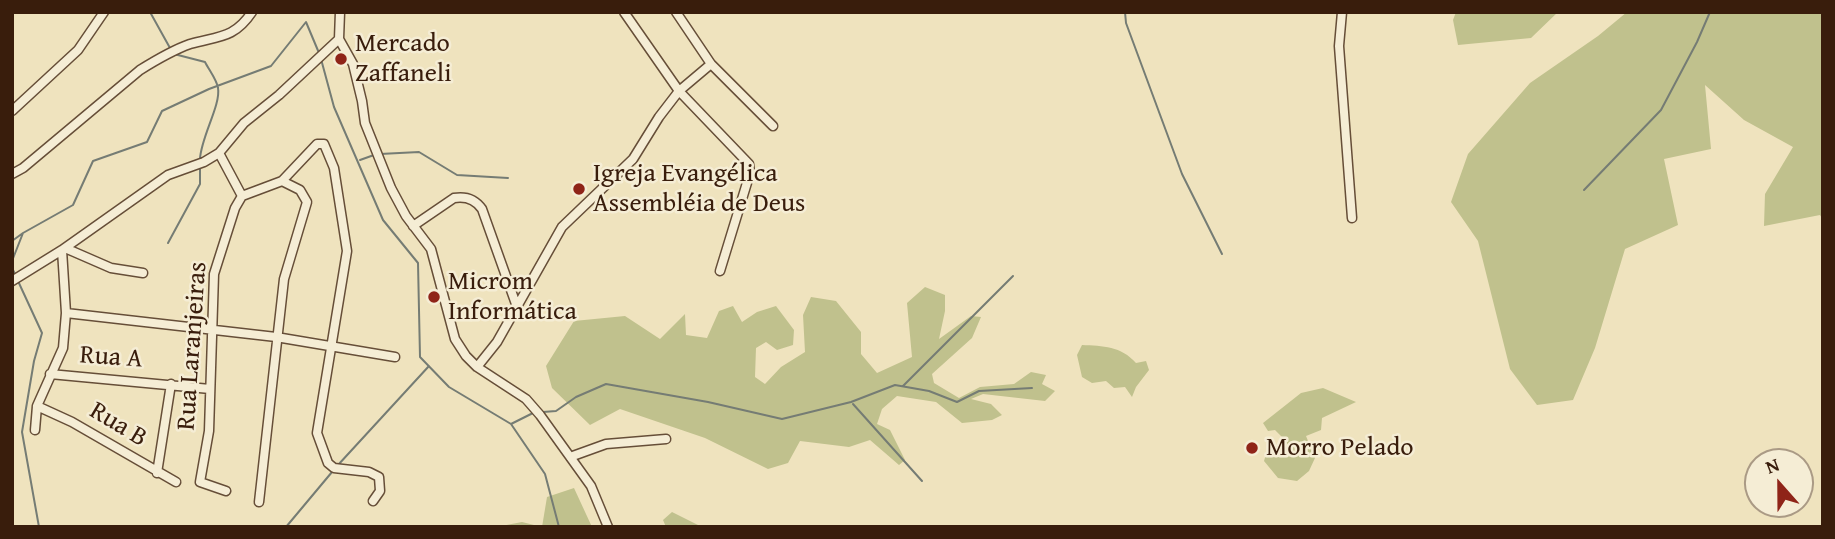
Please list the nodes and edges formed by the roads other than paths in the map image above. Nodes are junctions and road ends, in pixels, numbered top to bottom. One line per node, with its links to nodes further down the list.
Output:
1 (104, 12): 10 (street)
2 (252, 12): 13 (street)
3 (340, 12): 7 (street)
4 (624, 12): 9 (street)
5 (676, 12): 8 (street)
6 (1342, 12): 16 (street)
7 (339, 39): 12 (street); 17 (street)
8 (711, 64): 9 (street); 11 (street)
9 (679, 90): 19 (street); 22 (street)
10 (12, 111)
11 (773, 126)
12 (219, 153): 15 (street); 18 (street)
13 (12, 174)
14 (282, 181): 15 (street); 25 (street); 26 (street)
15 (242, 196): 24 (street, Rua Laranjeiras)
16 (1352, 218)
17 (413, 226): 22 (street); 28 (street)
18 (64, 249): 20 (street); 21 (street); 23 (street)
19 (720, 271)
20 (143, 273)
21 (12, 281)
22 (517, 307): 28 (street)
23 (65, 313): 24 (street); 29 (street)
24 (212, 329): 25 (street); 31 (street, Rua Laranjeiras)
25 (276, 337): 26 (street); 40 (street)
26 (332, 346): 27 (street); 39 (street)
27 (395, 357)
28 (477, 366): 35 (street)
29 (50, 374): 30 (street, Rua A); 32 (street)
30 (171, 384): 31 (street, Rua A); 36 (street)
31 (210, 388): 38 (street, Rua Laranjeiras)
32 (37, 406): 33 (street); 36 (street, Rua B)
33 (35, 429)
34 (666, 439): 35 (street)
35 (570, 457): 41 (street)
36 (157, 472): 37 (street, Rua B)
37 (176, 482)
38 (226, 491)
39 (373, 501)
40 (259, 502)
41 (608, 527)

